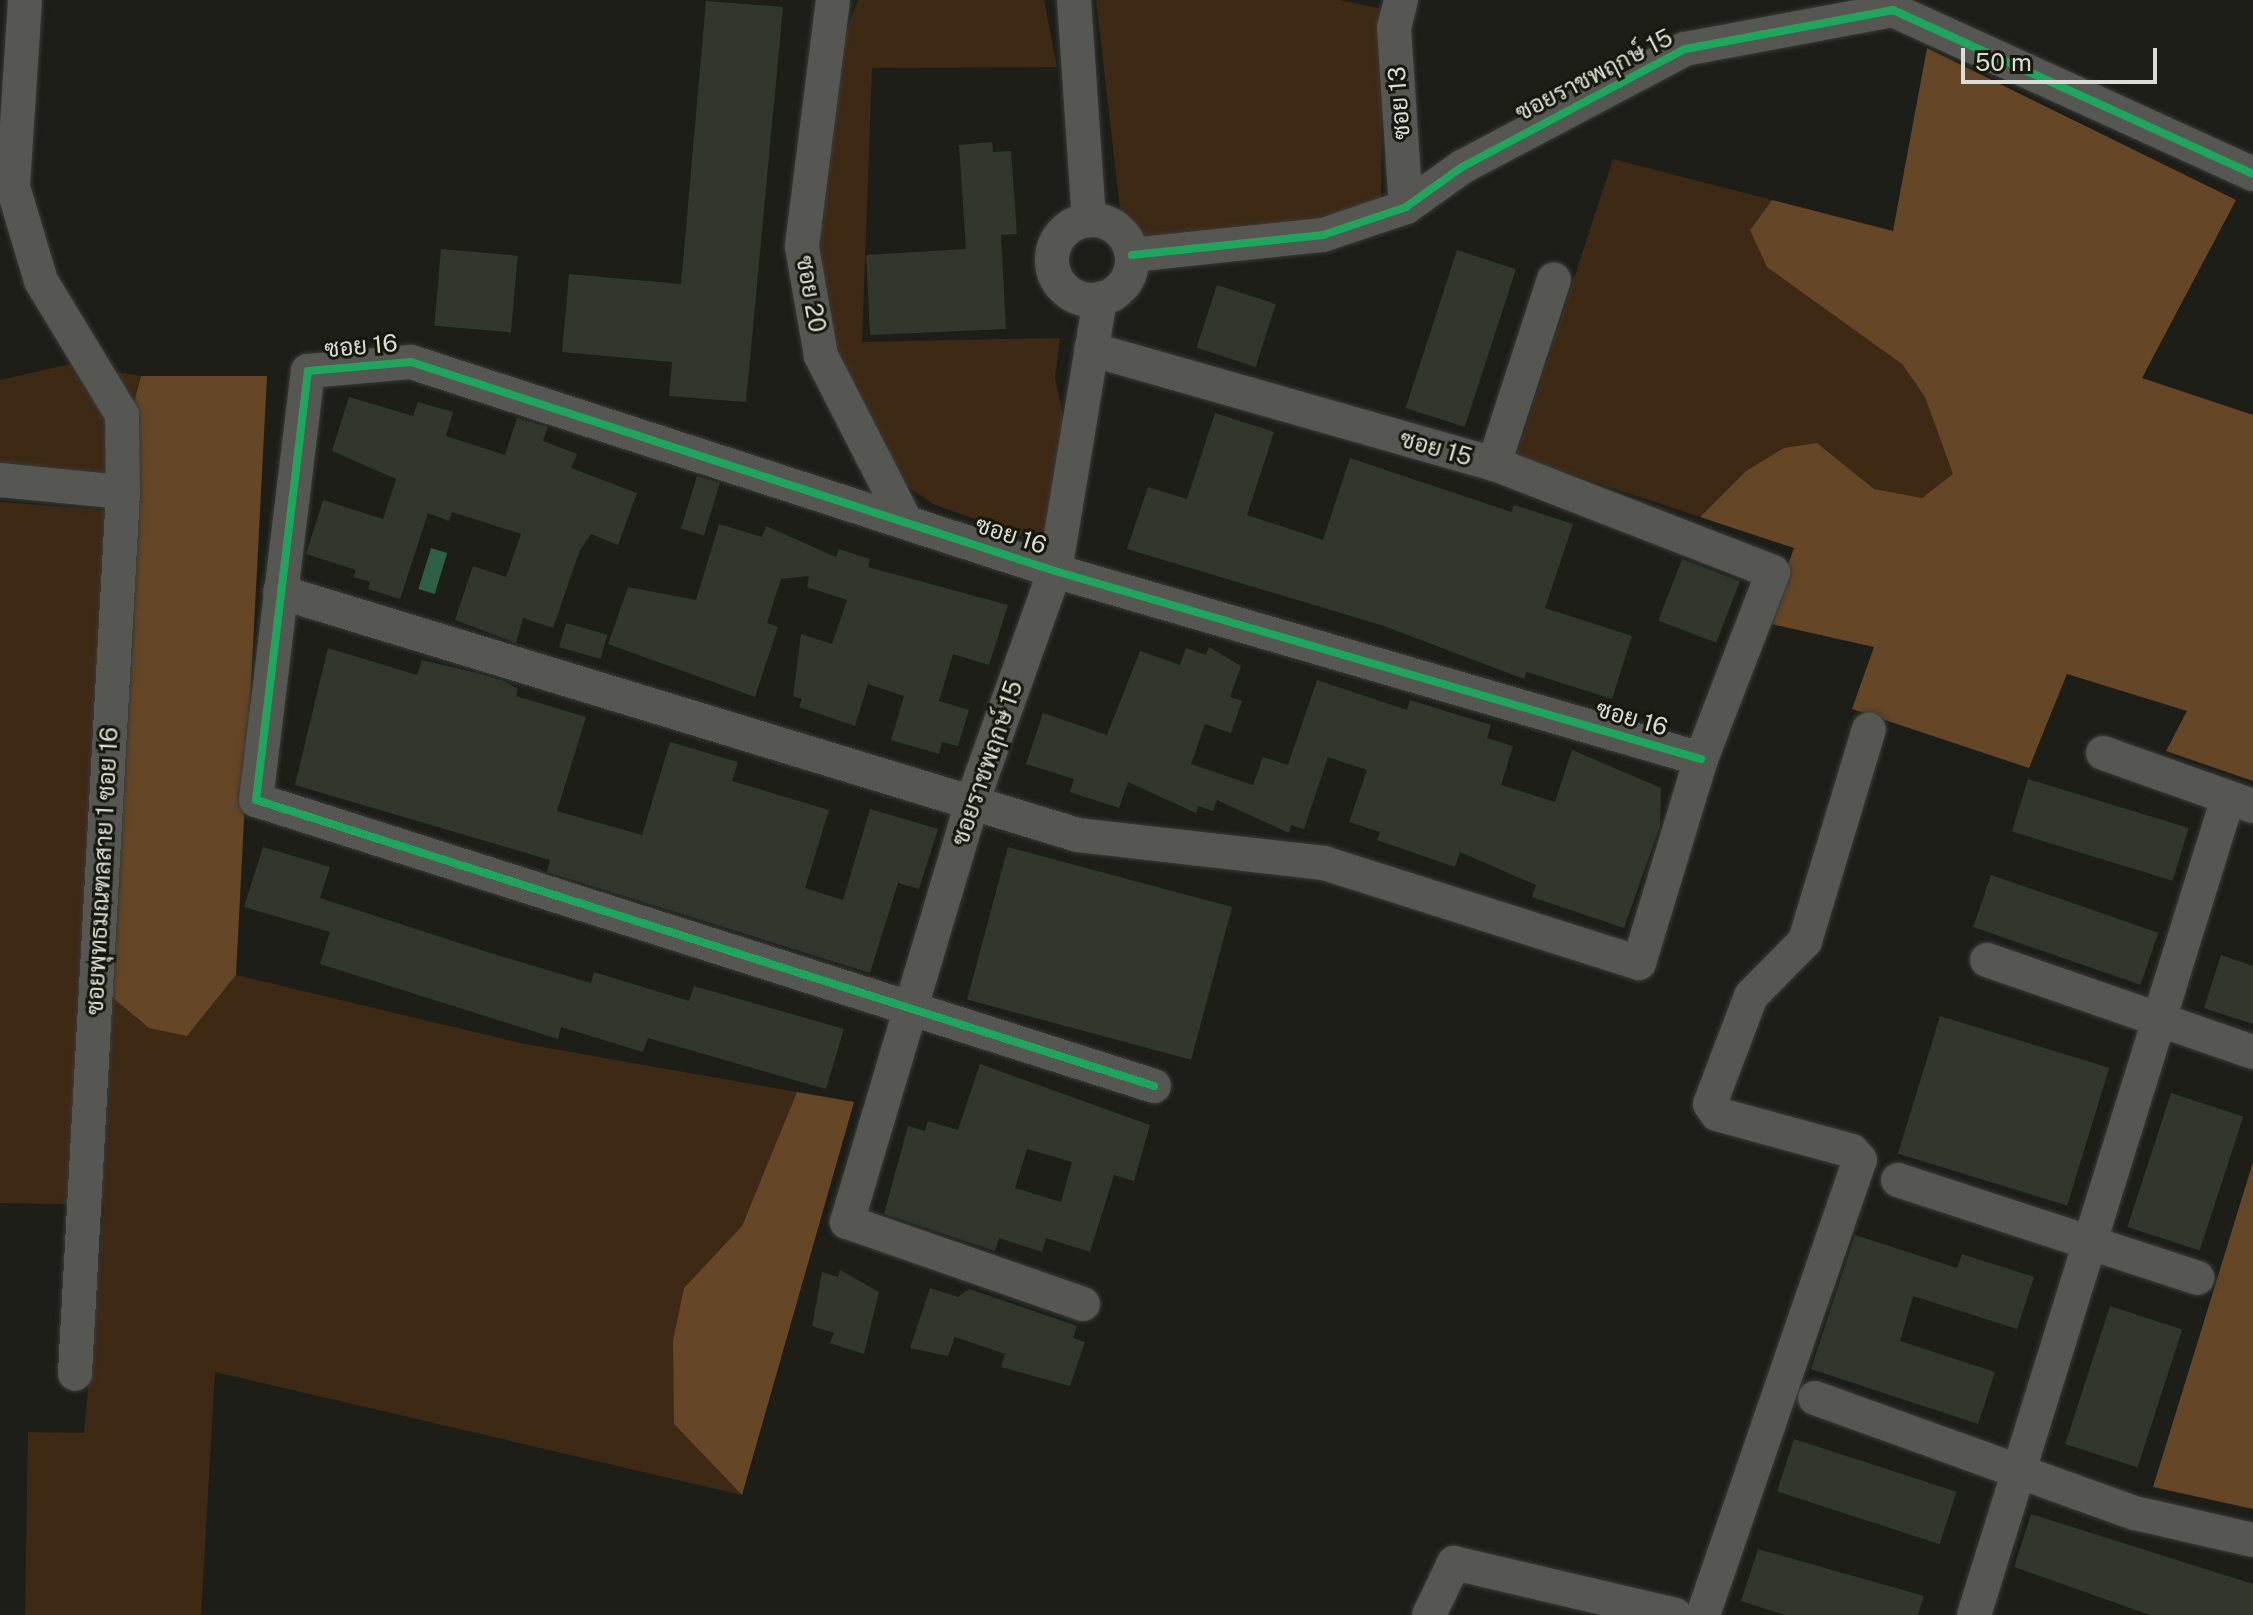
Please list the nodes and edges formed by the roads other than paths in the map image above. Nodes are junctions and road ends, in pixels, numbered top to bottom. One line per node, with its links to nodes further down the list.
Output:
1 (25, 0): 15 (street, ซอยพุทธมณฑลสาย 1 ซอย 16)
2 (833, 0): 16 (street, ซอย 20)
3 (1074, 0): 8 (street)
4 (1401, 0): 7 (street, ซอย 13)
5 (1894, 5): 6 (street, ซอยราชพฤกษ์ 15); 7 (street, ซอยราชพฤกษ์ 15)
6 (2253, 174)
7 (1406, 207): 9 (street, ซอยราชพฤกษ์ 15)
8 (1089, 220): 9 (street); 11 (street)
9 (1132, 255): 11 (street)
10 (1554, 279): 13 (street)
11 (1100, 299): 12 (street, ซอยราชพฤกษ์ 15)
12 (1091, 349): 13 (street, ซอย 15); 17 (street, ซอยราชพฤกษ์ 15)
13 (1494, 464): 21 (street, ซอย 15)
14 (0, 480): 15 (street)
15 (123, 492): 33 (street, ซอยพุทธมณฑลสาย 1 ซอย 16)
16 (906, 522): 17 (street, ซอย 16); 18 (street, ซอย 16)
17 (1055, 571): 21 (street, ซอย 16); 23 (street, ซอยราชพฤกษ์ 15)
18 (280, 592): 23 (street); 25 (street)
19 (1869, 729): 39 (street)
20 (2103, 753): 22 (street)
21 (1701, 759): 23 (street)
22 (2241, 802): 26 (street)
23 (971, 805): 25 (street, ซอยราชพฤกษ์ 15)
24 (1987, 960): 26 (street)
25 (908, 1005): 28 (street); 32 (street, ซอยราชพฤกษ์ 15)
26 (2161, 1018): 27 (street); 30 (street)
27 (2253, 1052)
28 (1154, 1086)
29 (1898, 1180): 30 (street)
30 (2093, 1244): 31 (street); 35 (street)
31 (2197, 1278)
32 (1083, 1304)
33 (75, 1374)
34 (1815, 1398): 35 (street)
35 (2022, 1468): 36 (street); 40 (street)
36 (2253, 1540)
37 (1429, 1615): 38 (street)
38 (1675, 1615)
39 (1703, 1615)
40 (1974, 1615)

